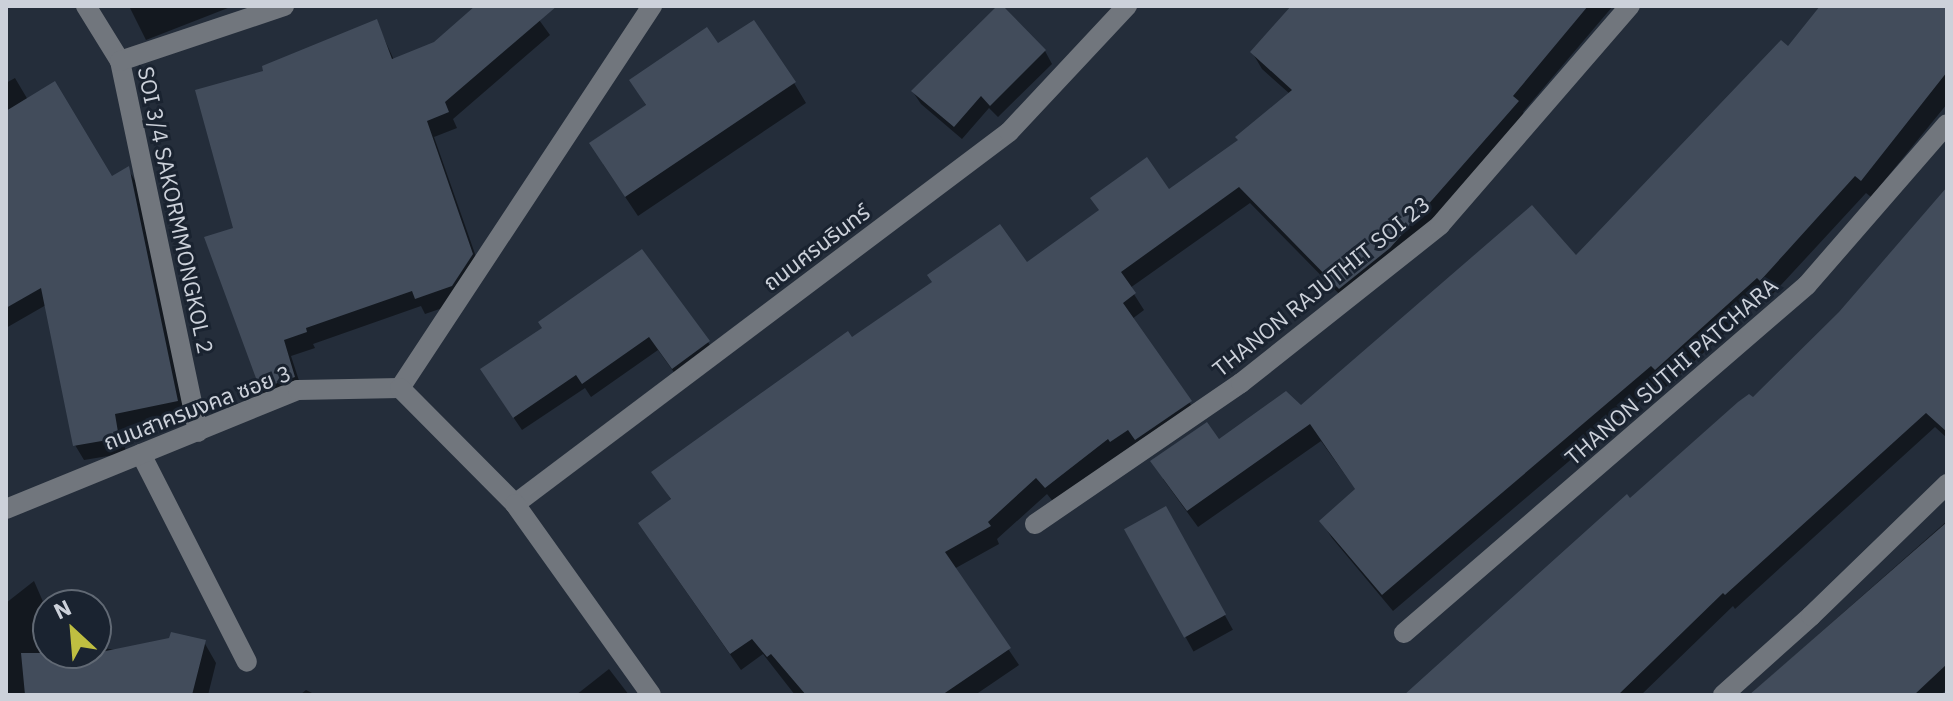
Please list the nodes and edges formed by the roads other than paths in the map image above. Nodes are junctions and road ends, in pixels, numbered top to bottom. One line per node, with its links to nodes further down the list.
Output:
1 (86, 6): 6 (street, SOI 3/4 SAKORMMONGKOL 2)
2 (284, 6): 6 (street)
3 (652, 6): 8 (street)
4 (1127, 6): 12 (street, ถนนศรนรินทร์)
5 (1630, 6): 14 (street, THANON RAJUTHIT SOI 23)
6 (120, 61): 9 (street, SOI 3/4 SAKORMMONGKOL 2)
7 (1947, 124): 15 (street, THANON SUTHI PATCHARA)
8 (400, 388): 9 (street, ถนนสาครมงคล ซอย 3); 12 (street)
9 (198, 432): 10 (street, ถนนสาครมงคล ซอย 3)
10 (141, 454): 13 (street, ถนนสาครมงคล ซอย 3); 16 (street)
11 (1947, 484): 18 (street)
12 (515, 504): 17 (street)
13 (6, 509)
14 (1035, 524)
15 (1404, 633)
16 (247, 662)
17 (651, 695)
18 (1723, 695)

